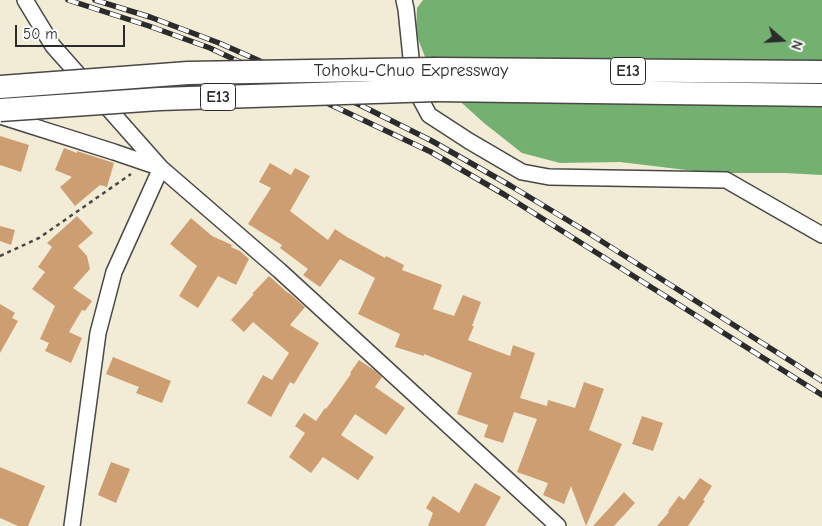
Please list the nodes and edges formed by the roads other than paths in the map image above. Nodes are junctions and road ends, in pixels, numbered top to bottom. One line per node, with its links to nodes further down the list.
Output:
1 (25, 0): 9 (street)
2 (404, 0): 10 (street)
3 (822, 72): 4 (highway, Tohoku-Chuo Expressway / E13)
4 (435, 80): 5 (highway, Tohoku-Chuo Expressway / E13, bridge); 6 (highway, Tohoku-Chuo Expressway / E13); 7 (highway, Tohoku-Chuo Expressway / E13, bridge)
5 (0, 87)
6 (822, 95)
7 (0, 110)
8 (0, 116): 9 (street)
9 (154, 166): 11 (street); 12 (street)
10 (822, 235)
11 (72, 526)
12 (558, 526)

